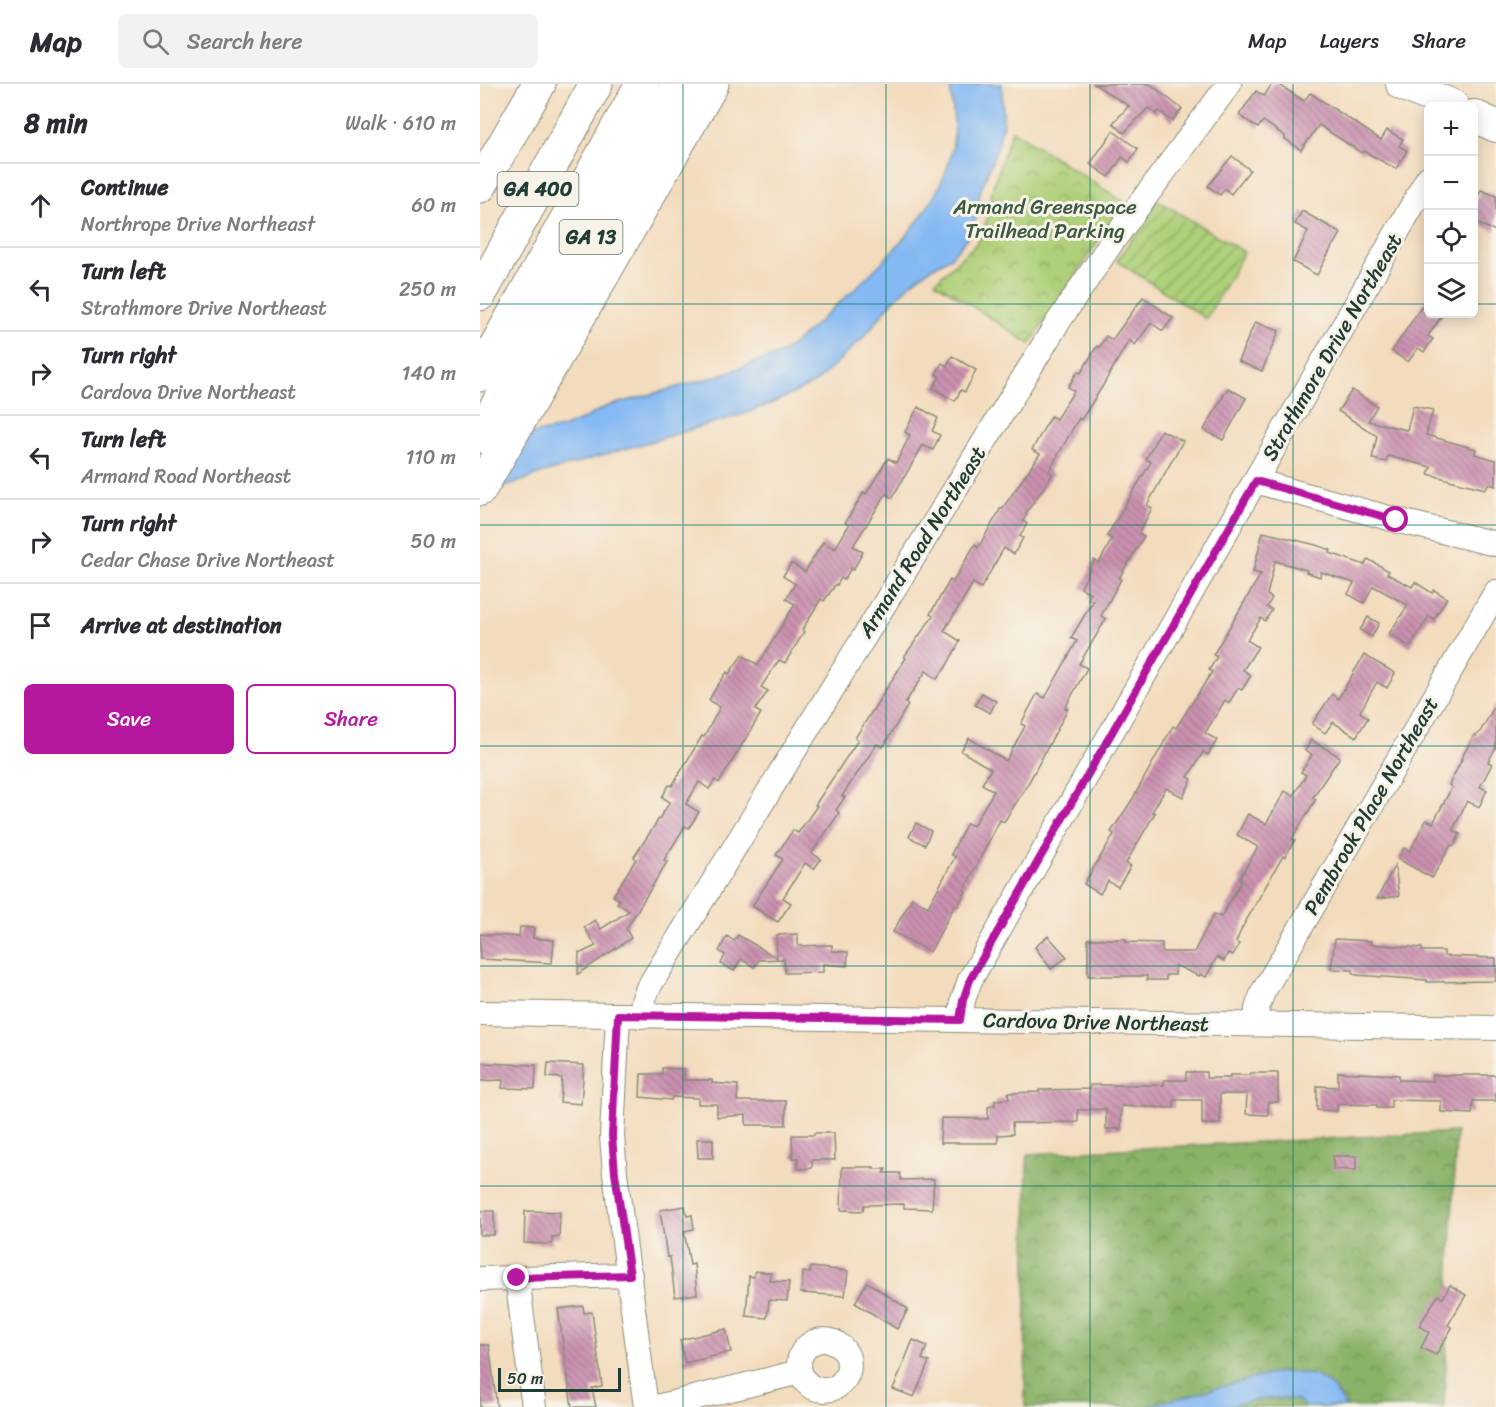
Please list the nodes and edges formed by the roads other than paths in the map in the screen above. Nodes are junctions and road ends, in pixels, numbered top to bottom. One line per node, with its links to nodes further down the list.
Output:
1 (539, 84): 12 (highway)
2 (596, 84): 13 (highway, GA 400)
3 (642, 84): 14 (highway)
4 (678, 84): 14 (highway, GA 13)
5 (712, 84): 17 (highway, GA 13)
6 (1229, 84): 21 (street, Armand Road Northeast)
7 (1402, 84): 8 (main road)
8 (1444, 102)
9 (1478, 118): 10 (main road)
10 (1496, 126)
11 (1424, 185): 16 (street, Strathmore Drive Northeast)
12 (480, 186)
13 (480, 294)
14 (493, 383): 15 (highway, GA 13)
15 (480, 436)
16 (1256, 481): 18 (street); 22 (street, Strathmore Drive Northeast)
17 (480, 489)
18 (1496, 544)
19 (1496, 592): 23 (street, Pembrook Place Northeast)
20 (480, 1013): 21 (street, Cardova Drive Northeast)
21 (630, 1015): 22 (street, Cardova Drive Northeast); 25 (street, Armand Road Northeast)
22 (960, 1020): 23 (street, Cardova Drive Northeast)
23 (1256, 1024): 24 (street, Cardova Drive Northeast)
24 (1496, 1028)
25 (630, 1275): 26 (street); 30 (street, Armand Road Northeast)
26 (517, 1278): 27 (street); 29 (street)
27 (480, 1279)
28 (800, 1372): 31 (street)
29 (534, 1407)
30 (646, 1407)
31 (657, 1407)

